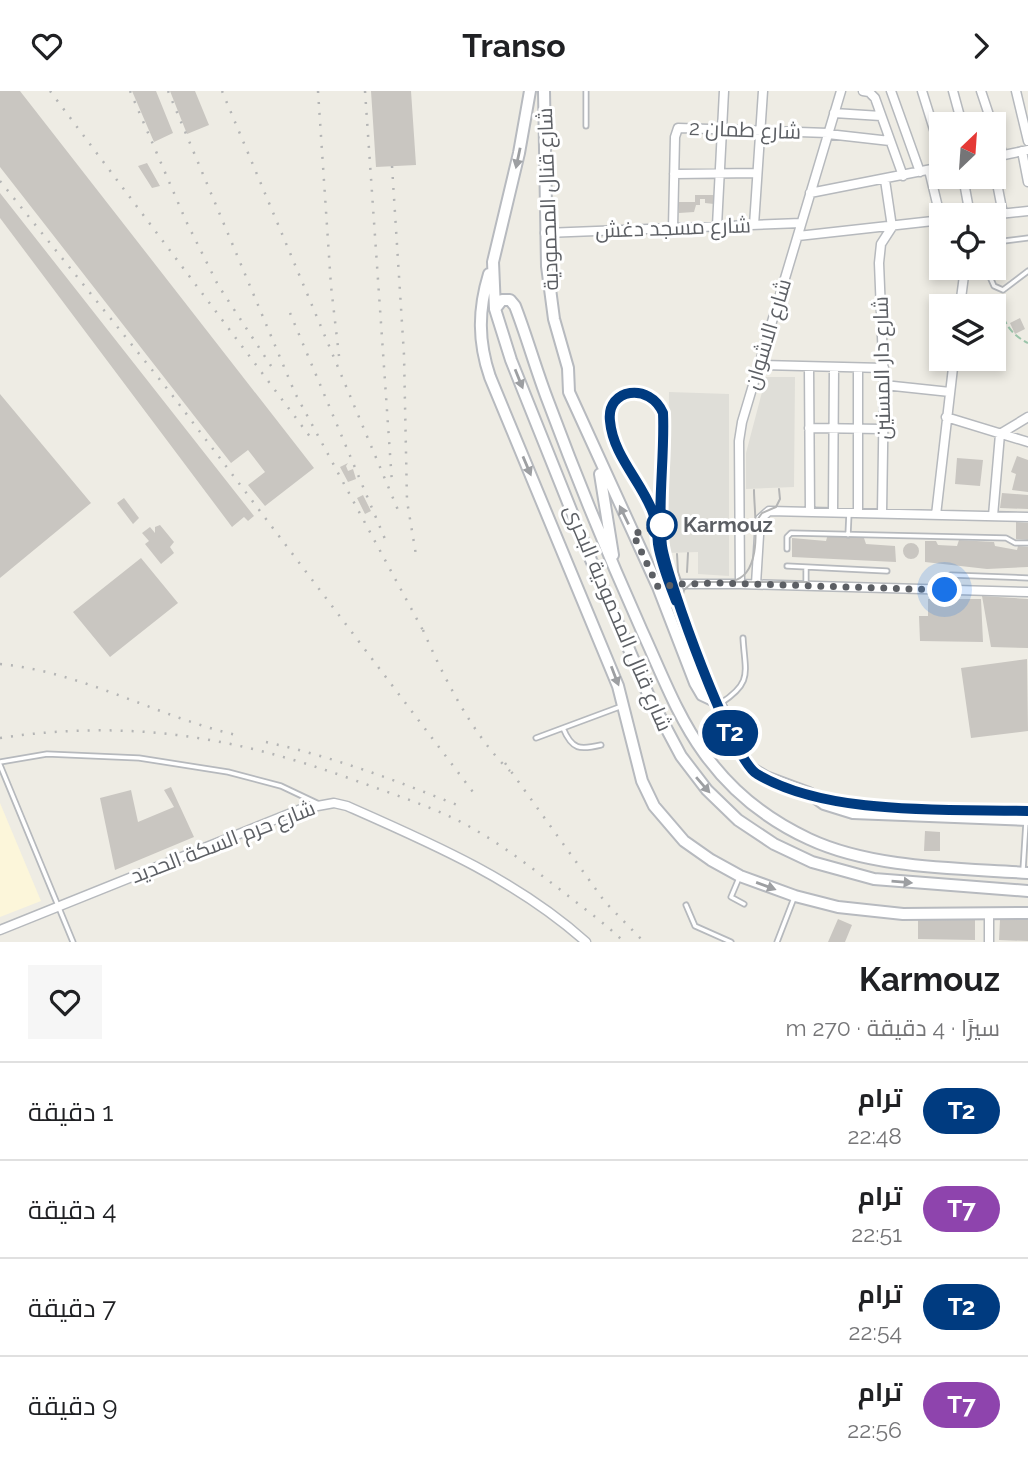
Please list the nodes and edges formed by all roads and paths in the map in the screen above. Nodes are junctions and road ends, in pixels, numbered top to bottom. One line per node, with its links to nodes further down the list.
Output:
1 (530, 91): 48 (main road, شارع قنال المحمودية البحرى, one-way to 48)
2 (544, 91): 44 (main road, شارع قنال المحمودية)
3 (586, 91): 18 (lane)
4 (724, 91): 19 (street)
5 (763, 91): 20 (street)
6 (841, 91): 15 (street, شارع الاشوان)
7 (863, 91): 17 (street)
8 (891, 91): 27 (street)
9 (922, 91): 16 (street)
10 (953, 91): 13 (street)
11 (981, 91): 14 (street)
12 (1016, 91): 23 (street)
13 (959, 112)
14 (988, 112)
15 (834, 113): 17 (street); 21 (street, شارع الاشوان)
16 (929, 113)
17 (881, 117): 22 (street)
18 (586, 127)
19 (721, 128): 20 (street, شارع طمان 2); 28 (street); 30 (street, شارع طمان 2)
20 (760, 130): 21 (street, شارع طمان 2); 29 (street)
21 (828, 133): 22 (street, شارع طمان 2); 34 (street, شارع الاشوان)
22 (890, 141): 31 (street)
23 (1028, 141)
24 (1025, 151): 25 (street); 33 (street)
25 (1006, 155)
26 (929, 170): 27 (street)
27 (925, 171): 31 (street); 35 (street)
28 (718, 173): 29 (street); 30 (street); 41 (street)
29 (757, 173): 40 (street)
30 (674, 174): 43 (street, شارع طمان 2)
31 (903, 176): 32 (street)
32 (885, 180): 34 (street); 42 (street)
33 (1028, 182)
34 (810, 193): 39 (street, شارع الاشوان)
35 (935, 203)
36 (1028, 211): 37 (street)
37 (1006, 214)
38 (929, 222): 42 (street)
39 (801, 223): 40 (street, شارع مسجد دغش); 45 (street, شارع الاشوان)
40 (754, 225): 41 (street, شارع مسجد دغش)
41 (717, 226): 43 (street, شارع مسجد دغش)
42 (892, 227): 45 (street); 58 (street, شارع دار المسنين)
43 (673, 228): 44 (street, شارع مسجد دغش)
44 (545, 233): 70 (main road, شارع قنال المحمودية)
45 (798, 236): 54 (street, شارع الاشوان)
46 (1028, 238): 47 (lane)
47 (1006, 241)
48 (493, 262): 52 (main road, شارع قنال المحمودية البحرى); 96 (main road, one-way to 96)
49 (1028, 271): 51 (lane)
50 (991, 280): 51 (lane)
51 (999, 289): 53 (path)
52 (495, 309): 86 (main road, شارع قنال المحمودية البحرى); 105 (main road, شارع قنال المحمودية البحرى, one-way to 105)
53 (1028, 344)
54 (758, 365): 55 (street); 78 (street, شارع الاشوان)
55 (809, 367): 56 (street); 64 (street)
56 (834, 367): 57 (street); 65 (street)
57 (858, 368): 58 (street); 66 (street)
58 (884, 368): 60 (street, شارع دار المسنين)
59 (953, 371): 61 (street)
60 (884, 385): 61 (street); 67 (street, شارع دار المسنين)
61 (950, 392): 63 (street)
62 (1028, 417): 68 (street)
63 (946, 418): 68 (street); 75 (street)
64 (809, 428): 65 (street); 71 (street)
65 (834, 428): 66 (street); 72 (street)
66 (858, 428): 67 (street); 73 (street)
67 (883, 429): 74 (street, شارع دار المسنين)
68 (1000, 434): 69 (street); 76 (street)
69 (1028, 442)
70 (598, 461): 86 (main road); 92 (main road, شارع قنال المحمودية, one-way to 70)
71 (810, 511): 72 (street); 79 (street)
72 (834, 512): 73 (street)
73 (853, 512): 74 (street); 80 (lane)
74 (882, 513): 75 (street)
75 (936, 515): 76 (street)
76 (993, 516): 77 (street)
77 (1028, 517)
78 (739, 523): 79 (street); 89 (street, شارع الاشوان)
79 (759, 523): 90 (street)
80 (848, 535): 81 (lane); 82 (lane)
81 (1028, 543)
82 (788, 549)
83 (788, 566): 84 (lane)
84 (806, 567): 85 (lane); 91 (lane)
85 (887, 571)
86 (616, 572): 103 (main road, شارع قنال المحمودية البحرى)
87 (951, 575): 88 (lane)
88 (1028, 578)
89 (740, 584): 90 (street); 92 (street)
90 (756, 584): 91 (street)
91 (806, 586): 93 (street)
92 (658, 587): 95 (main road, شارع قنال المحمودية)
93 (1028, 592)
94 (743, 638): 95 (lane)
95 (719, 703): 102 (main road, شارع قنال المحمودية)
96 (624, 706): 97 (lane); 104 (main road)
97 (563, 728): 98 (lane); 99 (lane)
98 (536, 738)
99 (601, 745)
100 (0, 763): 101 (lane); 109 (lane)
101 (319, 804): 109 (street, شارع حرم السكة الحديد); 114 (street, شارع حرم السكة الحديد)
102 (1027, 820): 103 (lane)
103 (1025, 873)
104 (740, 876): 106 (main road, one-way to 106); 107 (lane)
105 (1028, 891)
106 (795, 896): 110 (main road); 116 (lane)
107 (744, 904)
108 (686, 905): 115 (lane)
109 (59, 907): 112 (street, شارع حرم السكة الحديد); 113 (lane)
110 (989, 912): 111 (main road); 117 (street)
111 (1028, 912)
112 (0, 930)
113 (74, 942)
114 (586, 942)
115 (731, 942)
116 (777, 942)
117 (989, 942)

